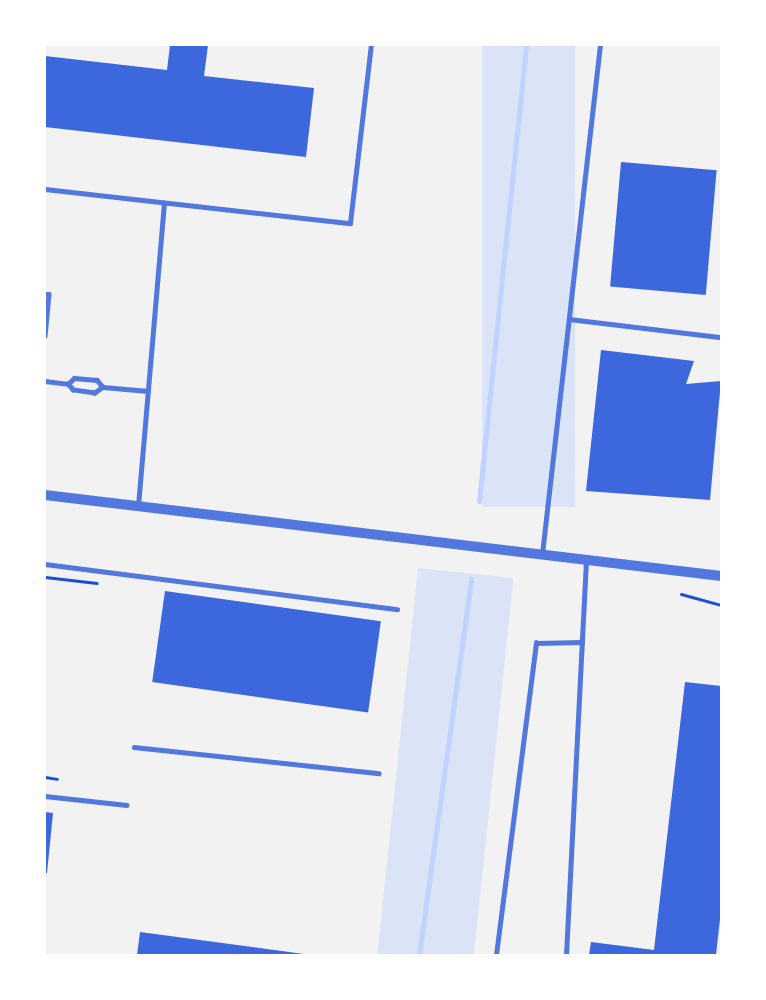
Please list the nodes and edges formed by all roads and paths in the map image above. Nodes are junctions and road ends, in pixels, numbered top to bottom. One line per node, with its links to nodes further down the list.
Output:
1 (371, 45): 4 (lane)
2 (600, 45): 6 (lane)
3 (45, 189): 4 (lane)
4 (164, 203): 12 (lane)
5 (45, 294): 7 (lane)
6 (569, 319): 8 (lane); 15 (lane)
7 (45, 336)
8 (721, 337)
9 (45, 381): 10 (lane)
10 (68, 384): 11 (lane); 11 (lane)
11 (103, 387): 12 (lane)
12 (148, 391): 14 (lane)
13 (45, 495): 14 (street)
14 (138, 506): 15 (street)
15 (542, 554): 16 (street)
16 (586, 560): 18 (street); 24 (lane)
17 (45, 564): 23 (lane)
18 (721, 576)
19 (45, 578): 20 (path)
20 (101, 584)
21 (681, 594): 22 (path)
22 (721, 605)
23 (397, 609)
24 (582, 642): 31 (lane); 32 (lane)
25 (134, 747): 26 (lane)
26 (379, 773)
27 (45, 777): 28 (path)
28 (57, 779)
29 (45, 795): 30 (lane)
30 (127, 805)
31 (496, 955)
32 (566, 955)

